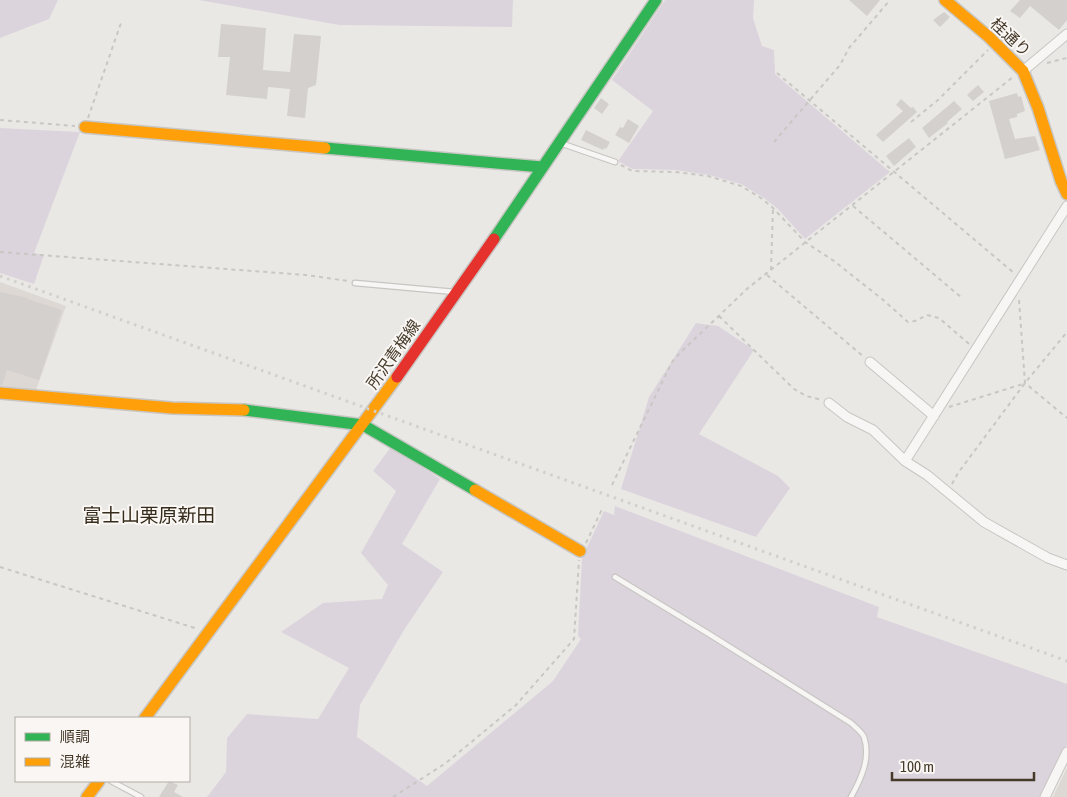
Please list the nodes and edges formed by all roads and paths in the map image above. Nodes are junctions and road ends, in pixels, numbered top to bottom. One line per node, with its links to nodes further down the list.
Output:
1 (656, 0): 14 (street, 所沢青梅線)
2 (890, 0): 9 (path)
3 (945, 0): 6 (street, 桂通り)
4 (122, 20): 12 (path)
5 (1067, 34): 7 (street)
6 (994, 42): 7 (street, 桂通り); 11 (path)
7 (1023, 71): 17 (path); 18 (street, 桂通り)
8 (777, 73): 9 (path)
9 (809, 100): 13 (path); 17 (path)
10 (0, 120): 12 (path)
11 (911, 122)
12 (85, 127): 16 (street)
13 (774, 142)
14 (559, 143): 15 (lane); 16 (street, 所沢青梅線)
15 (615, 162): 21 (path)
16 (542, 166): 28 (street, 所沢青梅線)
17 (894, 172): 19 (path); 26 (path)
18 (1067, 194)
19 (853, 206): 22 (path); 29 (path)
20 (1067, 206): 26 (street)
21 (773, 208): 22 (path); 24 (path)
22 (805, 242): 24 (path); 32 (path)
23 (0, 252): 27 (path)
24 (771, 270): 25 (path)
25 (766, 274): 30 (path); 33 (path)
26 (1019, 281): 32 (street); 34 (path)
27 (355, 282): 28 (lane)
28 (457, 292): 40 (street, 所沢青梅線)
29 (962, 298)
30 (719, 316): 36 (path); 42 (path)
31 (1067, 332): 34 (path)
32 (976, 350): 37 (street)
33 (870, 362): 38 (street)
34 (1025, 383): 37 (path); 39 (path); 43 (path)
35 (0, 393): 40 (street)
36 (829, 403): 41 (street)
37 (940, 407): 38 (street)
38 (934, 416): 41 (street)
39 (1067, 418)
40 (363, 425): 45 (street); 49 (street, 所沢青梅線)
41 (905, 461): 43 (street)
42 (612, 485)
43 (947, 493): 46 (street)
44 (603, 507): 45 (path)
45 (580, 551): 56 (path)
46 (1067, 565)
47 (0, 567): 49 (path)
48 (615, 577): 57 (lane)
49 (208, 633): 50 (street, 所沢青梅線)
50 (146, 717)
51 (1067, 752): 58 (street)
52 (98, 782): 54 (street)
53 (113, 782): 55 (lane)
54 (87, 797)
55 (140, 797)
56 (394, 797)
57 (851, 797)
58 (1045, 797)

